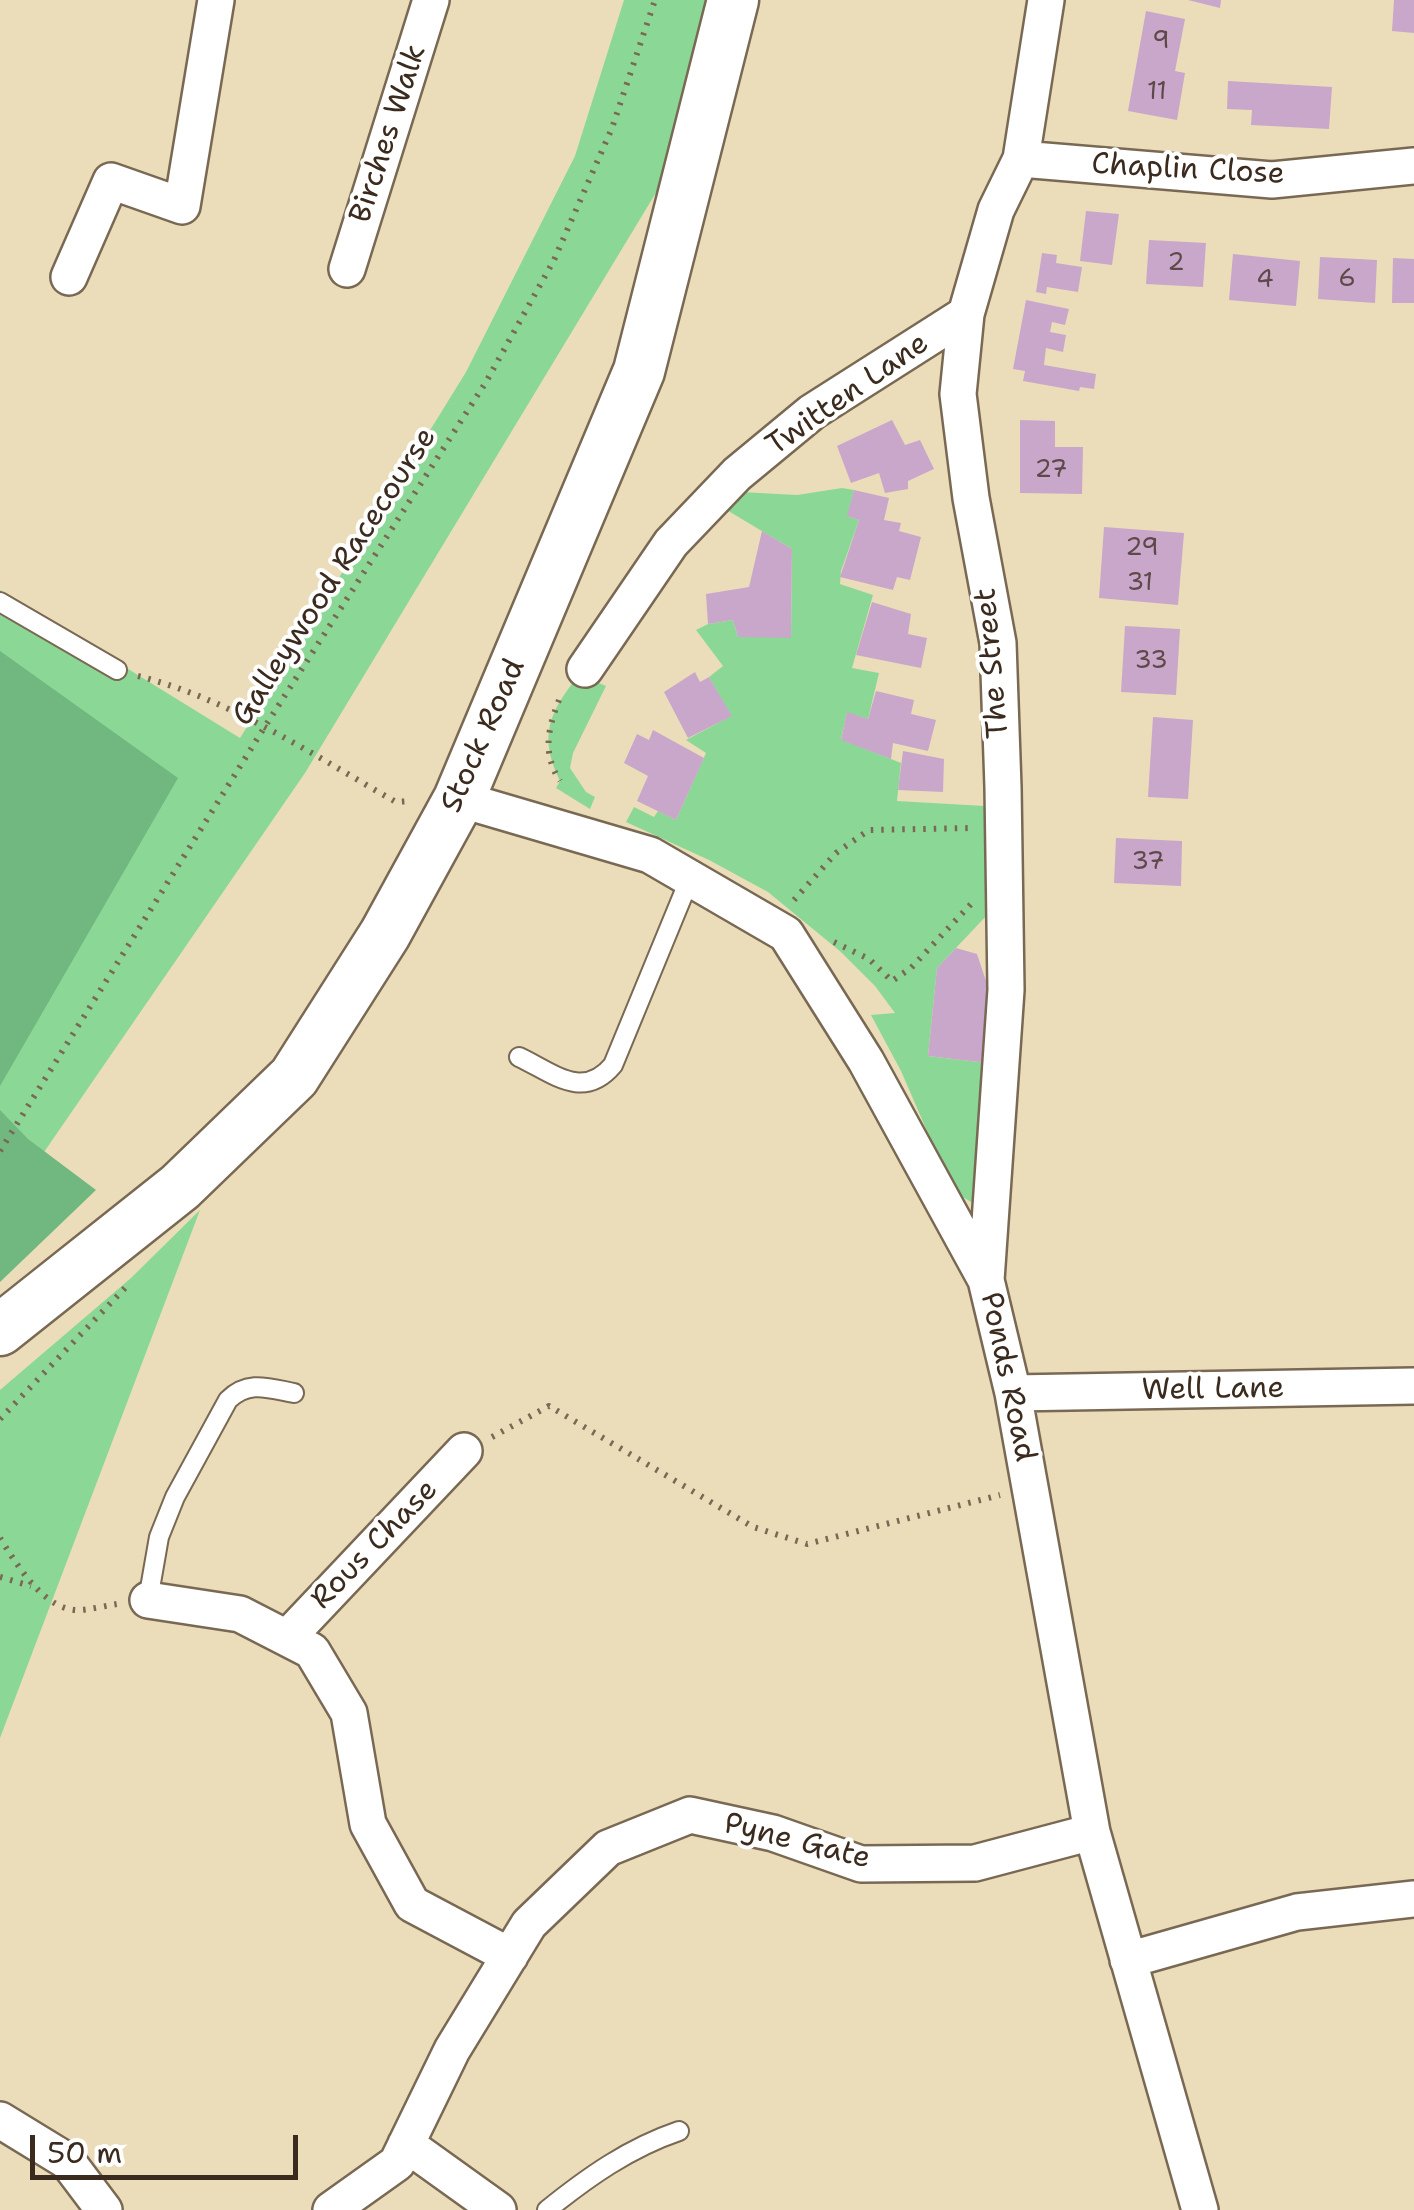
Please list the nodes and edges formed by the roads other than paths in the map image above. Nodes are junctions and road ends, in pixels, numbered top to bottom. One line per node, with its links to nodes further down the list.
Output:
1 (216, 0): 8 (street)
2 (431, 0): 7 (street, Birches Walk)
3 (733, 0): 13 (main road, Stock Road)
4 (1046, 0): 5 (street, The Street)
5 (1021, 160): 6 (street, Chaplin Close); 9 (street, The Street)
6 (1414, 166)
7 (346, 268)
8 (69, 277)
9 (966, 314): 11 (street, Twitten Lane); 16 (street, The Street)
10 (0, 602): 12 (lane)
11 (585, 669)
12 (117, 670)
13 (460, 799): 14 (street, Ponds Road); 17 (main road, Stock Road)
14 (690, 878): 15 (lane); 16 (street, Ponds Road)
15 (519, 1057)
16 (986, 1280): 20 (street, Ponds Road)
17 (0, 1330)
18 (1414, 1386): 20 (street, Well Lane)
19 (294, 1393): 22 (lane)
20 (1012, 1394): 24 (street, Ponds Road)
21 (464, 1452): 23 (street, Rous Chase)
22 (148, 1600): 23 (street, Rous Chase)
23 (287, 1638): 26 (street, Rous Chase)
24 (1092, 1832): 26 (street, Pyne Gate); 27 (street, Ponds Road)
25 (1414, 1899): 27 (street)
26 (510, 1956): 30 (street, Pyne Gate)
27 (1128, 1960): 35 (street, Ponds Road)
28 (0, 2120): 31 (street)
29 (679, 2131): 34 (lane)
30 (406, 2144): 32 (street, Pyne Gate); 33 (street)
31 (104, 2210)
32 (331, 2210)
33 (498, 2210)
34 (547, 2210)
35 (1200, 2210)

